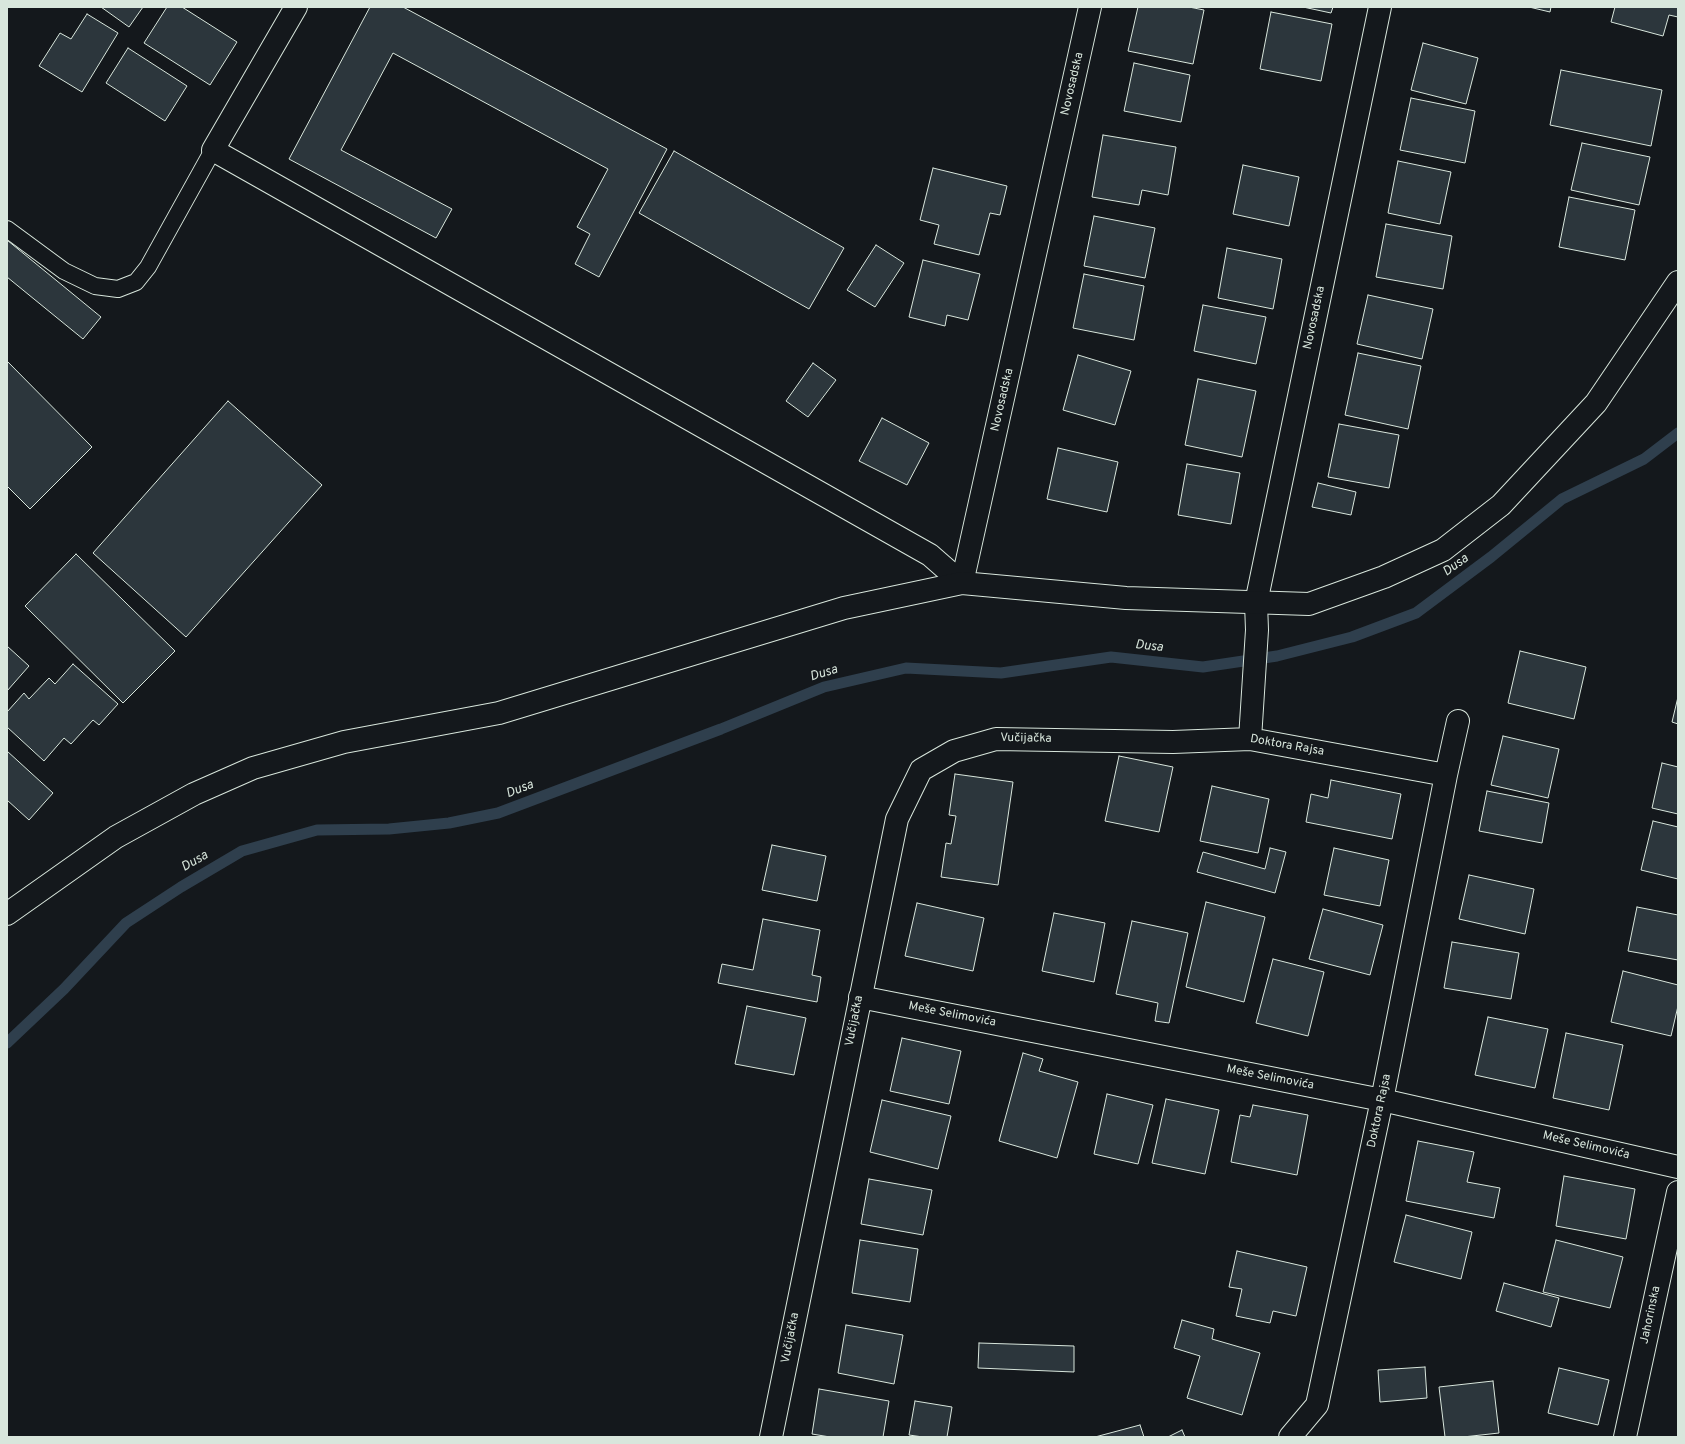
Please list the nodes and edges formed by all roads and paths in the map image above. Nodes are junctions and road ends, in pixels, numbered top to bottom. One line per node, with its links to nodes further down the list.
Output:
1 (296, 7): 4 (street)
2 (1090, 7): 7 (street, Novosadska)
3 (1380, 7): 8 (street, Novosadska)
4 (213, 150): 5 (lane); 7 (street)
5 (7, 229)
6 (1678, 282): 8 (street)
7 (962, 583): 8 (street); 13 (street)
8 (1256, 603): 10 (street, Novosadska)
9 (1458, 721): 12 (street, Doktora Rajsa)
10 (1250, 738): 11 (street, Doktora Rajsa); 12 (street, Doktora Rajsa)
11 (1079, 740): 14 (street, Vučijačka)
12 (1446, 775): 15 (street, Doktora Rajsa)
13 (7, 914)
14 (860, 997): 15 (street, Meše Selimovića); 18 (street, Vučijačka)
15 (1382, 1100): 16 (street, Meše Selimovića); 19 (street, Doktora Rajsa)
16 (1678, 1167)
17 (1678, 1192): 20 (street, Jahorinska)
18 (771, 1437)
19 (1290, 1437)
20 (1625, 1437)

